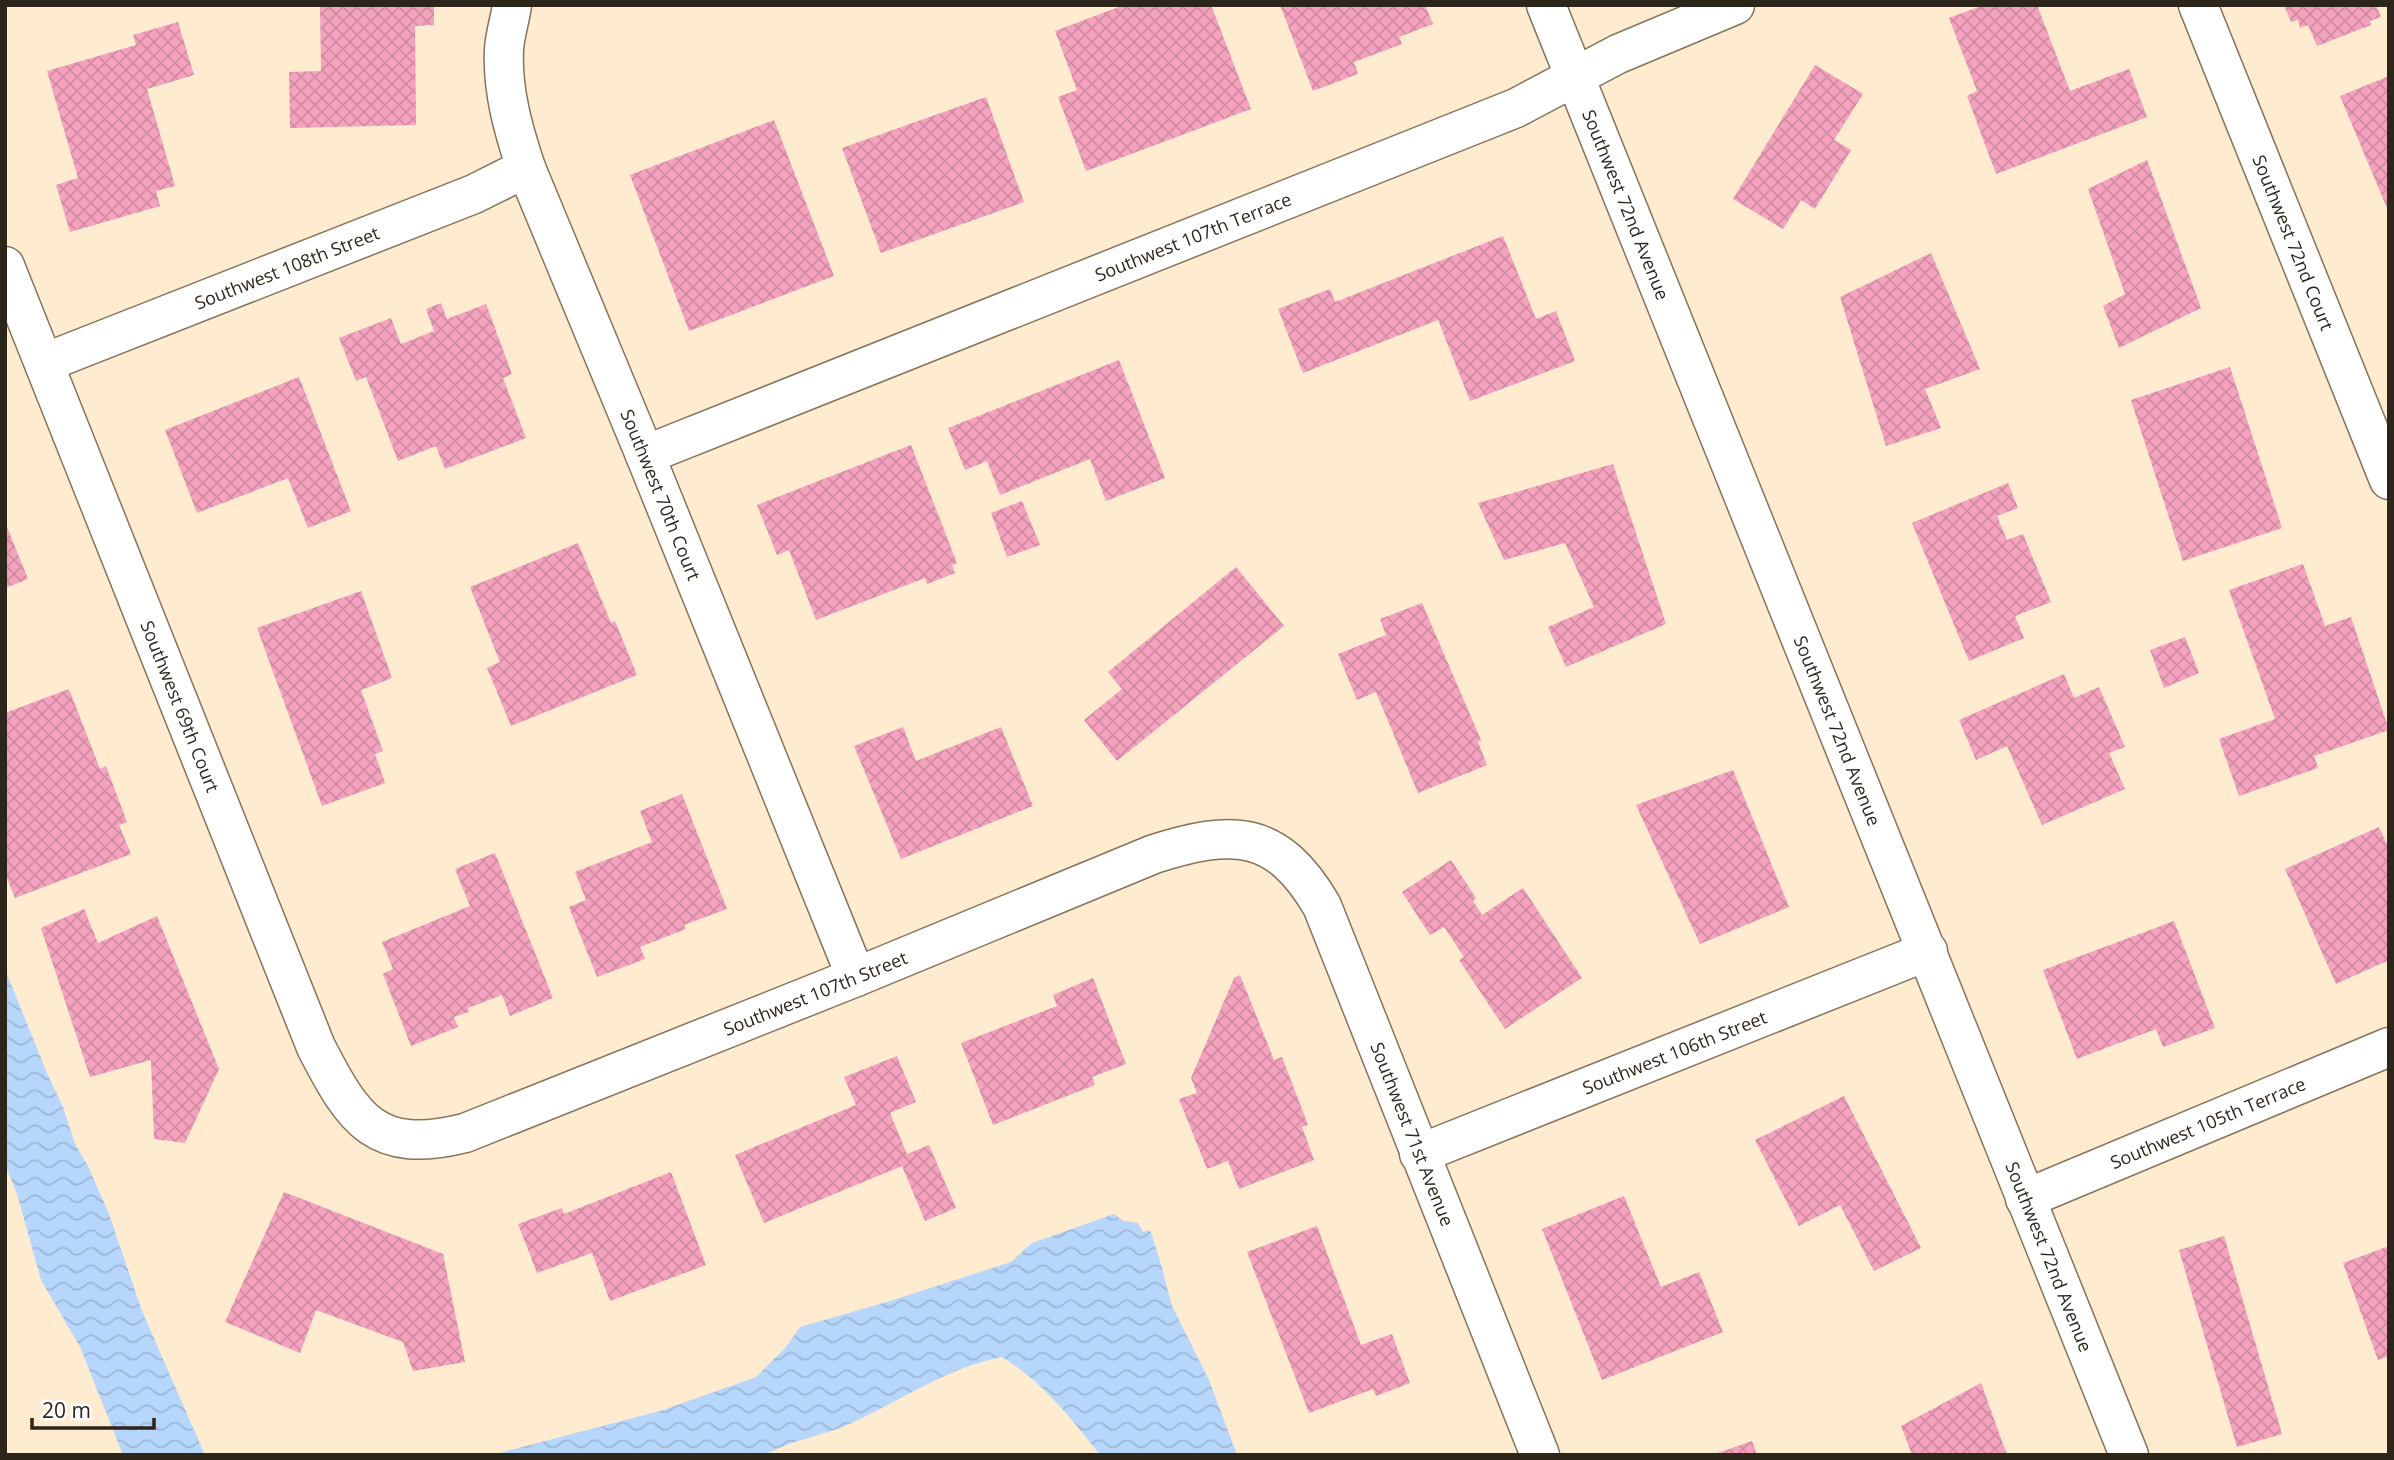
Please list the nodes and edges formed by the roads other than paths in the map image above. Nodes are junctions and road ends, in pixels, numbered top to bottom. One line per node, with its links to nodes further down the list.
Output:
1 (512, 5): 6 (street, Southwest 70th Court)
2 (1546, 5): 5 (street, Southwest 72nd Avenue)
3 (1735, 5): 5 (street, Southwest 107th Terrace)
4 (2198, 5): 10 (street, Southwest 72nd Court)
5 (1576, 76): 9 (street, Southwest 107th Terrace); 12 (street, Southwest 72nd Avenue)
6 (526, 168): 8 (street, Southwest 108th Street); 9 (street, Southwest 70th Court)
7 (5, 266): 8 (street, Southwest 69th Court)
8 (44, 363): 15 (street, Southwest 69th Court)
9 (645, 455): 13 (street, Southwest 70th Court)
10 (2389, 480)
11 (1252, 842): 13 (street, Southwest 107th Street); 16 (street, Southwest 71st Avenue)
12 (1928, 951): 16 (street, Southwest 106th Street); 17 (street, Southwest 72nd Avenue)
13 (856, 977): 15 (street, Southwest 107th Street)
14 (2389, 1047): 17 (street, Southwest 105th Terrace)
15 (378, 1132)
16 (1419, 1154): 18 (street, Southwest 71st Avenue)
17 (2025, 1199): 19 (street, Southwest 72nd Avenue)
18 (1539, 1455)
19 (2129, 1455)

